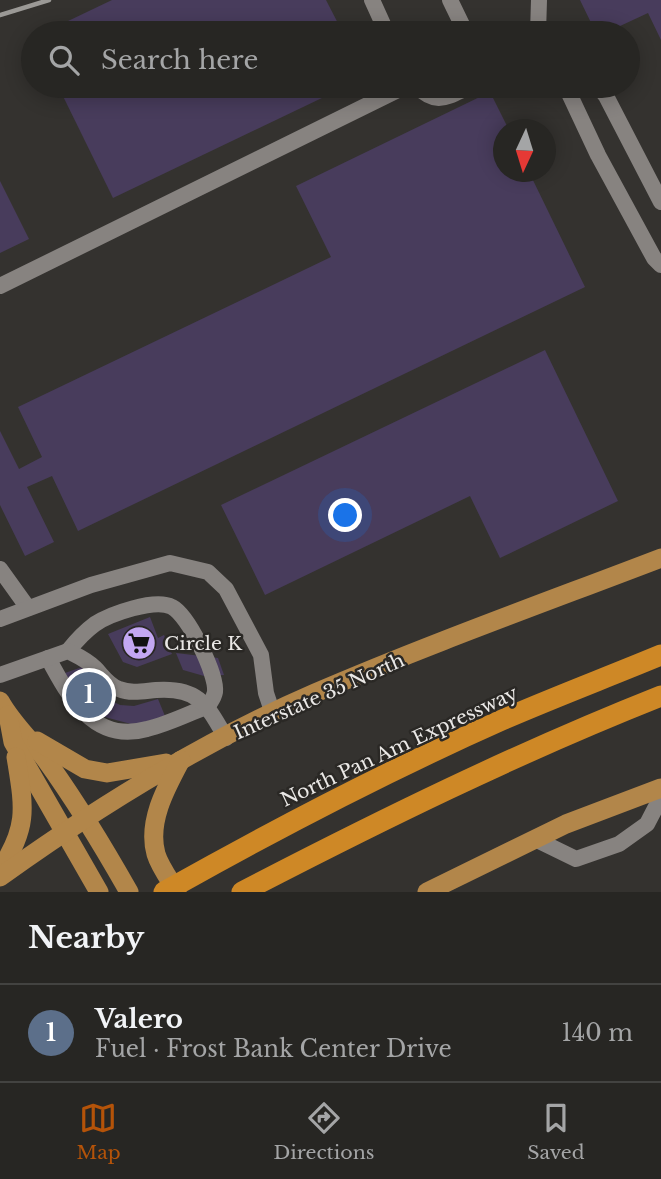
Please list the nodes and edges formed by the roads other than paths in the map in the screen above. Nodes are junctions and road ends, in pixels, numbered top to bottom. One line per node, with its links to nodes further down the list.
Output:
1 (372, 0): 4 (lane)
2 (450, 0): 5 (lane)
3 (539, 0): 6 (lane)
4 (382, 21)
5 (460, 21)
6 (538, 21)
7 (382, 98): 12 (lane)
8 (571, 98): 11 (lane)
9 (607, 98): 10 (lane)
10 (661, 202)
11 (661, 265)
12 (0, 286)
13 (661, 558): 24 (main road, Interstate 35 North)
14 (0, 569): 15 (lane)
15 (28, 608): 16 (lane); 24 (lane)
16 (0, 619)
17 (68, 651): 19 (lane); 22 (lane); 22 (lane)
18 (661, 655): 37 (highway, North Pan Am Expressway)
19 (48, 658): 20 (lane); 22 (lane)
20 (0, 675)
21 (661, 696): 39 (highway)
22 (208, 706): 25 (lane)
23 (3, 712): 26 (main road)
24 (273, 714): 25 (main road, Interstate 35 North)
25 (226, 737): 27 (main road, Interstate 35 North)
26 (21, 739): 27 (main road); 30 (main road); 31 (main road); 33 (main road)
27 (181, 760): 30 (main road, Interstate 35 North); 38 (main road)
28 (661, 788): 32 (main road)
29 (661, 797): 32 (lane)
30 (86, 817): 31 (main road, Interstate 35 North); 36 (main road)
31 (63, 831): 34 (main road, Interstate 35 North); 35 (main road)
32 (535, 839): 40 (main road)
33 (0, 870)
34 (0, 877)
35 (99, 892)
36 (129, 892)
37 (164, 892)
38 (177, 892)
39 (242, 892)
40 (427, 892)

